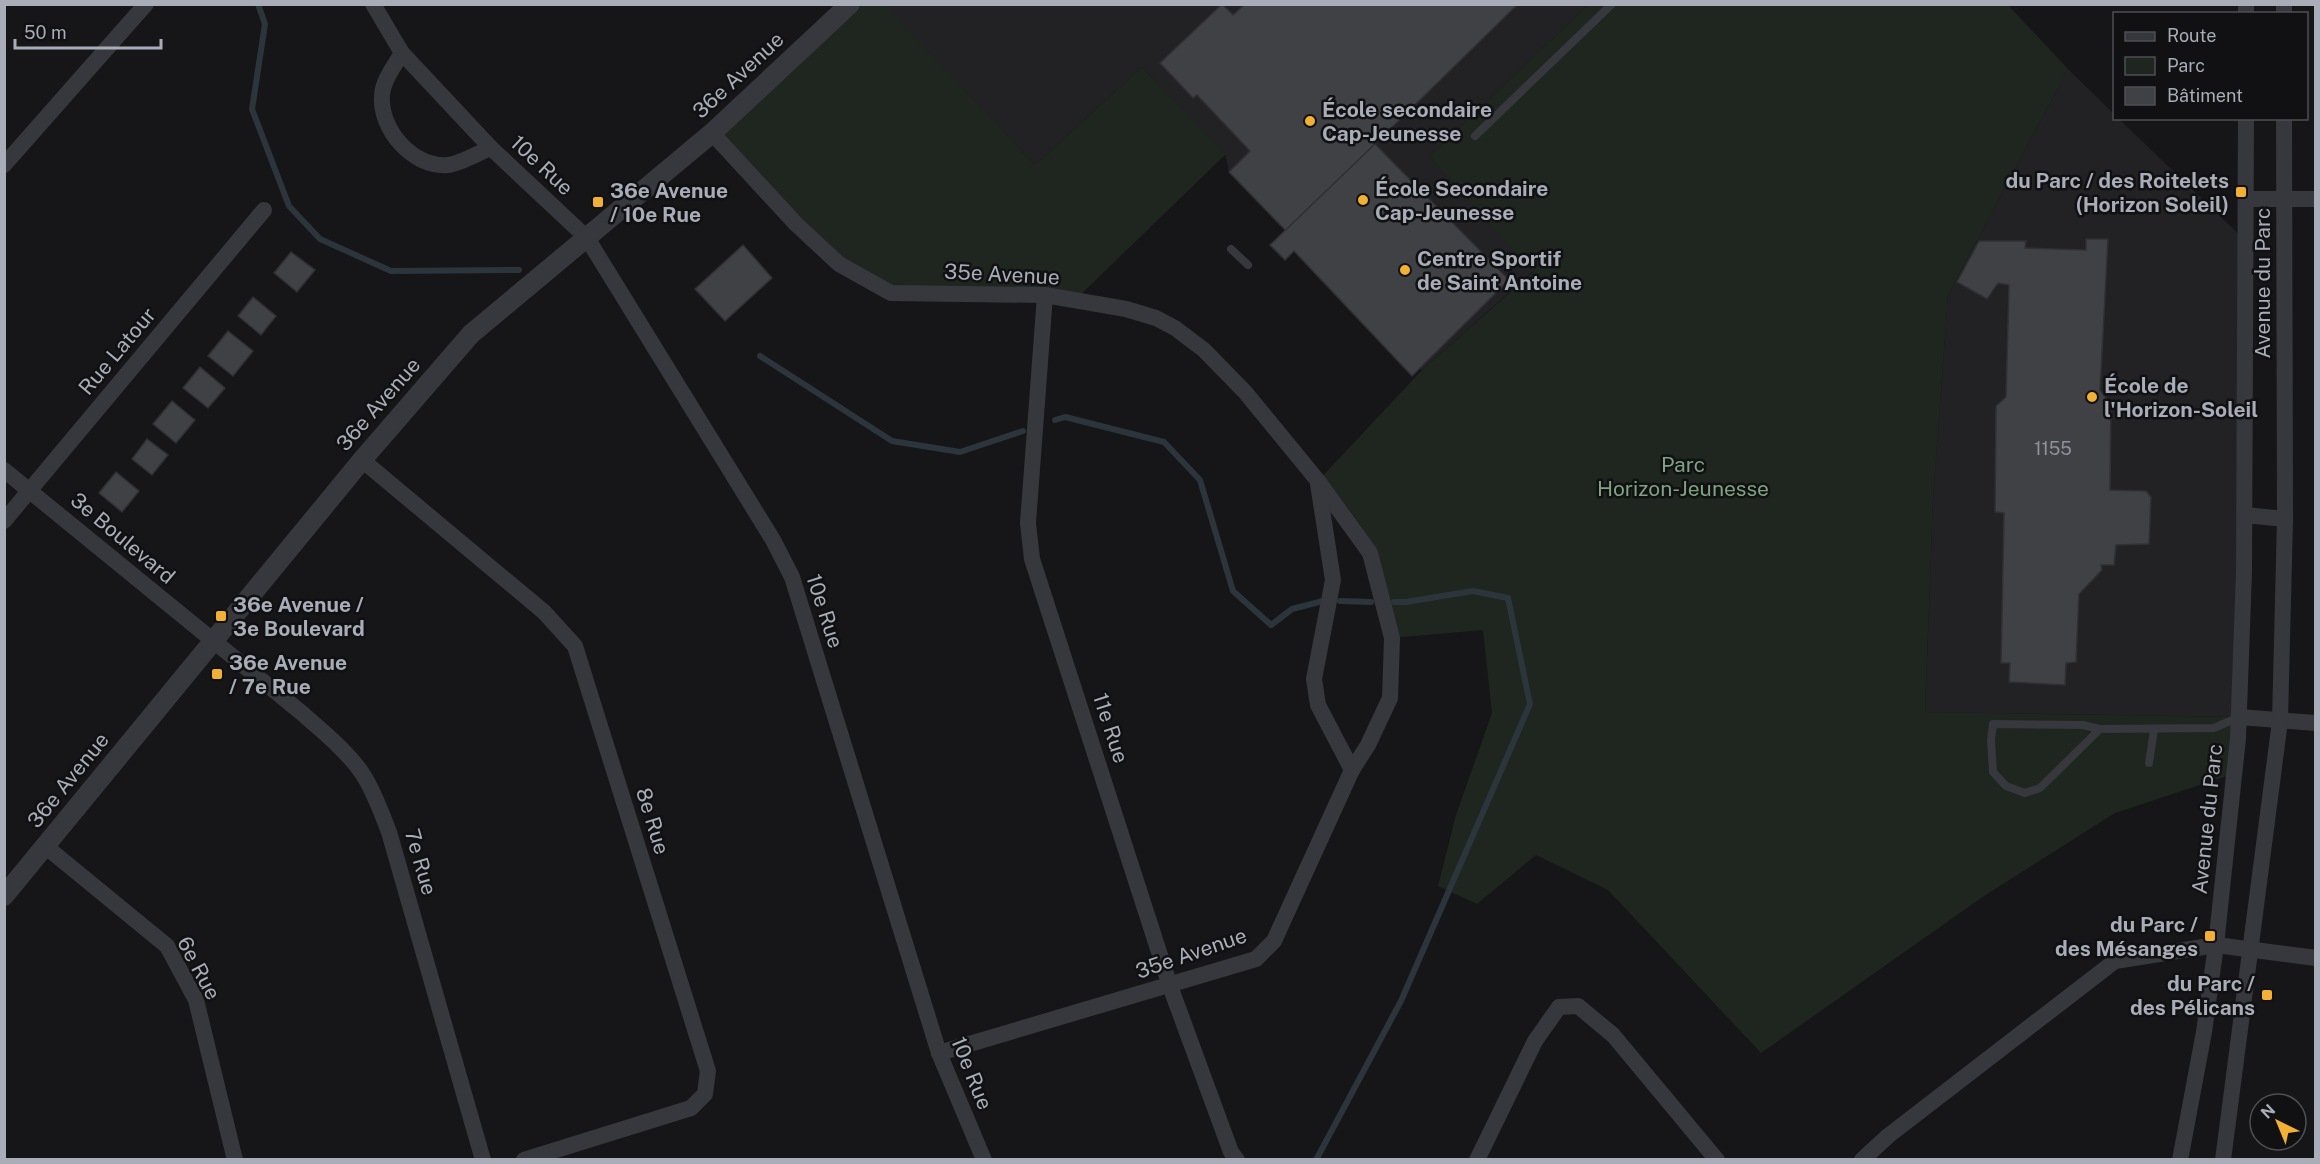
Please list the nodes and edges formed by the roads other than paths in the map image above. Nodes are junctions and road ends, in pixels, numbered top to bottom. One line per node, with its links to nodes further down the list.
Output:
1 (146, 4): 11 (street)
2 (374, 4): 5 (street, 10e Rue)
3 (850, 4): 8 (street, 36e Avenue)
4 (1612, 4): 9 (lane)
5 (402, 53): 10 (street, 10e Rue); 10 (street, 10e Rue)
6 (2246, 120): 12 (street, Avenue du Parc)
7 (2284, 120): 14 (street, Avenue du Parc)
8 (712, 133): 16 (street, 36e Avenue); 19 (street, 35e Avenue)
9 (1475, 136)
10 (491, 148): 16 (street, 10e Rue)
11 (6, 160)
12 (2246, 199): 14 (street); 24 (street, Avenue du Parc)
13 (2316, 199): 14 (street)
14 (2284, 200): 25 (street, Avenue du Parc)
15 (264, 210): 23 (street, Rue Latour)
16 (587, 238): 20 (street, 36e Avenue); 41 (street, 10e Rue)
17 (1231, 249): 18 (lane)
18 (1248, 266)
19 (1045, 295): 22 (street, 35e Avenue); 40 (street, 11e Rue)
20 (362, 460): 27 (street, 36e Avenue); 45 (street, 8e Rue)
21 (4, 470): 23 (street, 3e Boulevard)
22 (1317, 480): 34 (street); 34 (street, 35e Avenue)
23 (30, 490): 26 (street, Rue Latour); 27 (street, 3e Boulevard)
24 (2244, 515): 25 (street); 28 (street, Avenue du Parc)
25 (2285, 519): 29 (street, Avenue du Parc)
26 (4, 521)
27 (212, 641): 35 (street, 36e Avenue); 44 (street, 7e Rue)
28 (2239, 717): 29 (street); 32 (lane); 37 (street, Avenue du Parc)
29 (2280, 721): 30 (street); 38 (street, Avenue du Parc)
30 (2316, 723)
31 (2100, 729): 31 (lane); 32 (lane)
32 (2154, 730): 33 (lane)
33 (2149, 763)
34 (1353, 770): 40 (street, 35e Avenue)
35 (45, 846): 36 (street, 36e Avenue); 43 (street, 6e Rue)
36 (4, 896)
37 (2216, 945): 38 (street); 42 (street); 52 (street, Avenue du Parc)
38 (2250, 949): 39 (street); 53 (street, Avenue du Parc)
39 (2316, 958)
40 (1170, 986): 41 (street, 35e Avenue); 47 (street, 11e Rue)
41 (939, 1053): 46 (street, 10e Rue)
42 (1888, 1136): 50 (street); 51 (street)
43 (235, 1160)
44 (483, 1160)
45 (524, 1160)
46 (984, 1160)
47 (1238, 1160)
48 (1477, 1160): 49 (street)
49 (1718, 1160)
50 (1862, 1160)
51 (1884, 1160)
52 (2180, 1160)
53 (2223, 1160)

